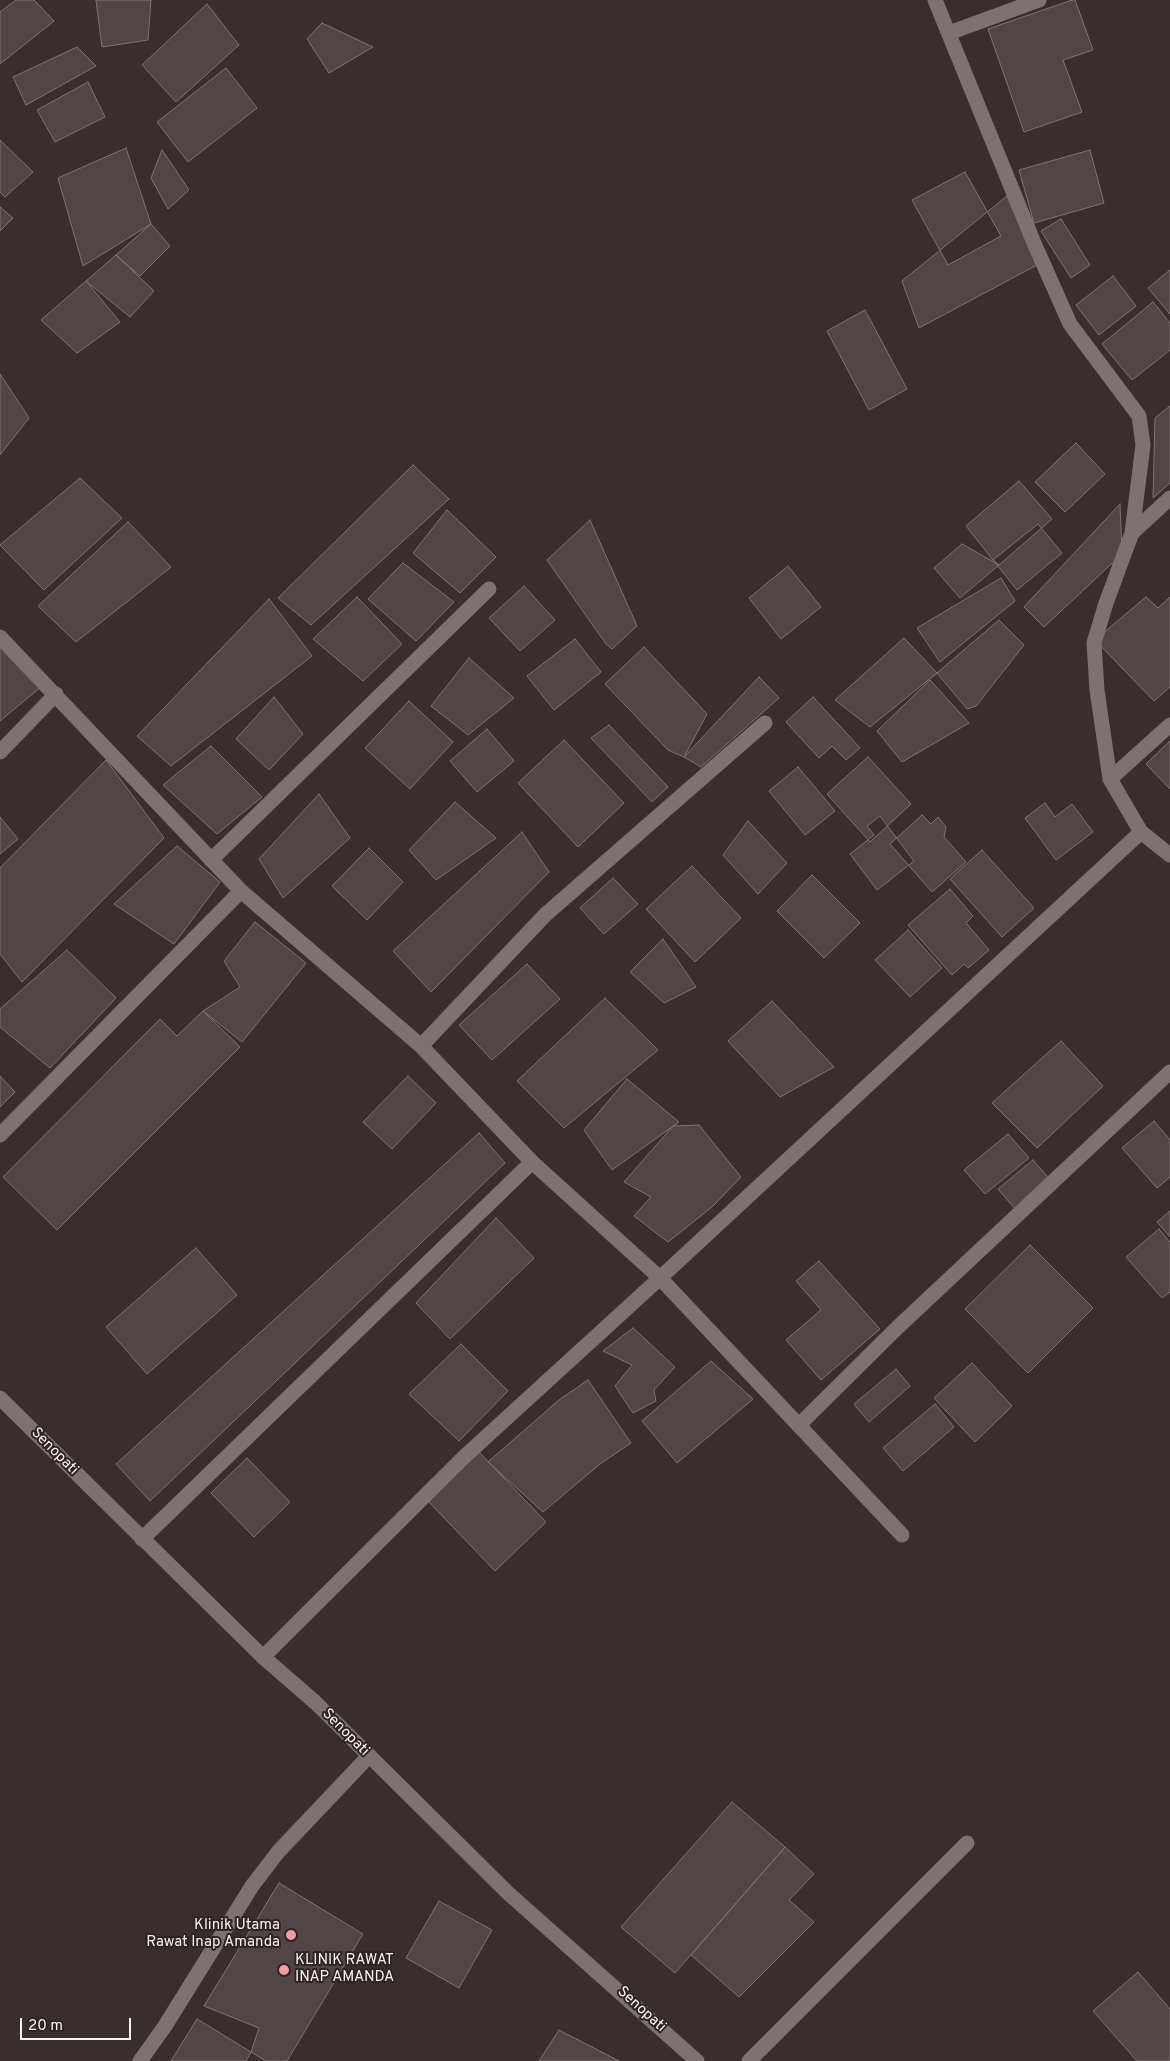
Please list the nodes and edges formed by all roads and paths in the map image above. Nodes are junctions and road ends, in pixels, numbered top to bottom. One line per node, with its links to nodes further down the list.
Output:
1 (935, 0): 3 (street)
2 (1040, 0): 3 (street)
3 (949, 34): 5 (street)
4 (1170, 498): 5 (street)
5 (1132, 533): 12 (street)
6 (489, 590): 15 (street)
7 (0, 637): 8 (street)
8 (56, 694): 11 (street); 15 (street)
9 (766, 723): 17 (street)
10 (1170, 725): 12 (street)
11 (0, 752)
12 (1110, 779): 13 (street)
13 (1141, 832): 14 (street); 21 (street)
14 (1170, 856)
15 (210, 860): 16 (street)
16 (241, 891): 17 (street); 19 (street)
17 (421, 1046): 20 (street)
18 (1170, 1072): 23 (street)
19 (0, 1135)
20 (532, 1162): 21 (street); 25 (street)
21 (660, 1278): 23 (street); 26 (street)
22 (0, 1398): 25 (street, Senopati)
23 (799, 1424): 24 (street)
24 (902, 1535)
25 (142, 1539): 26 (street, Senopati)
26 (263, 1657): 27 (street, Senopati)
27 (368, 1757): 29 (street); 30 (street, Senopati)
28 (967, 1843): 31 (street)
29 (140, 2061)
30 (697, 2061)
31 (749, 2061)

